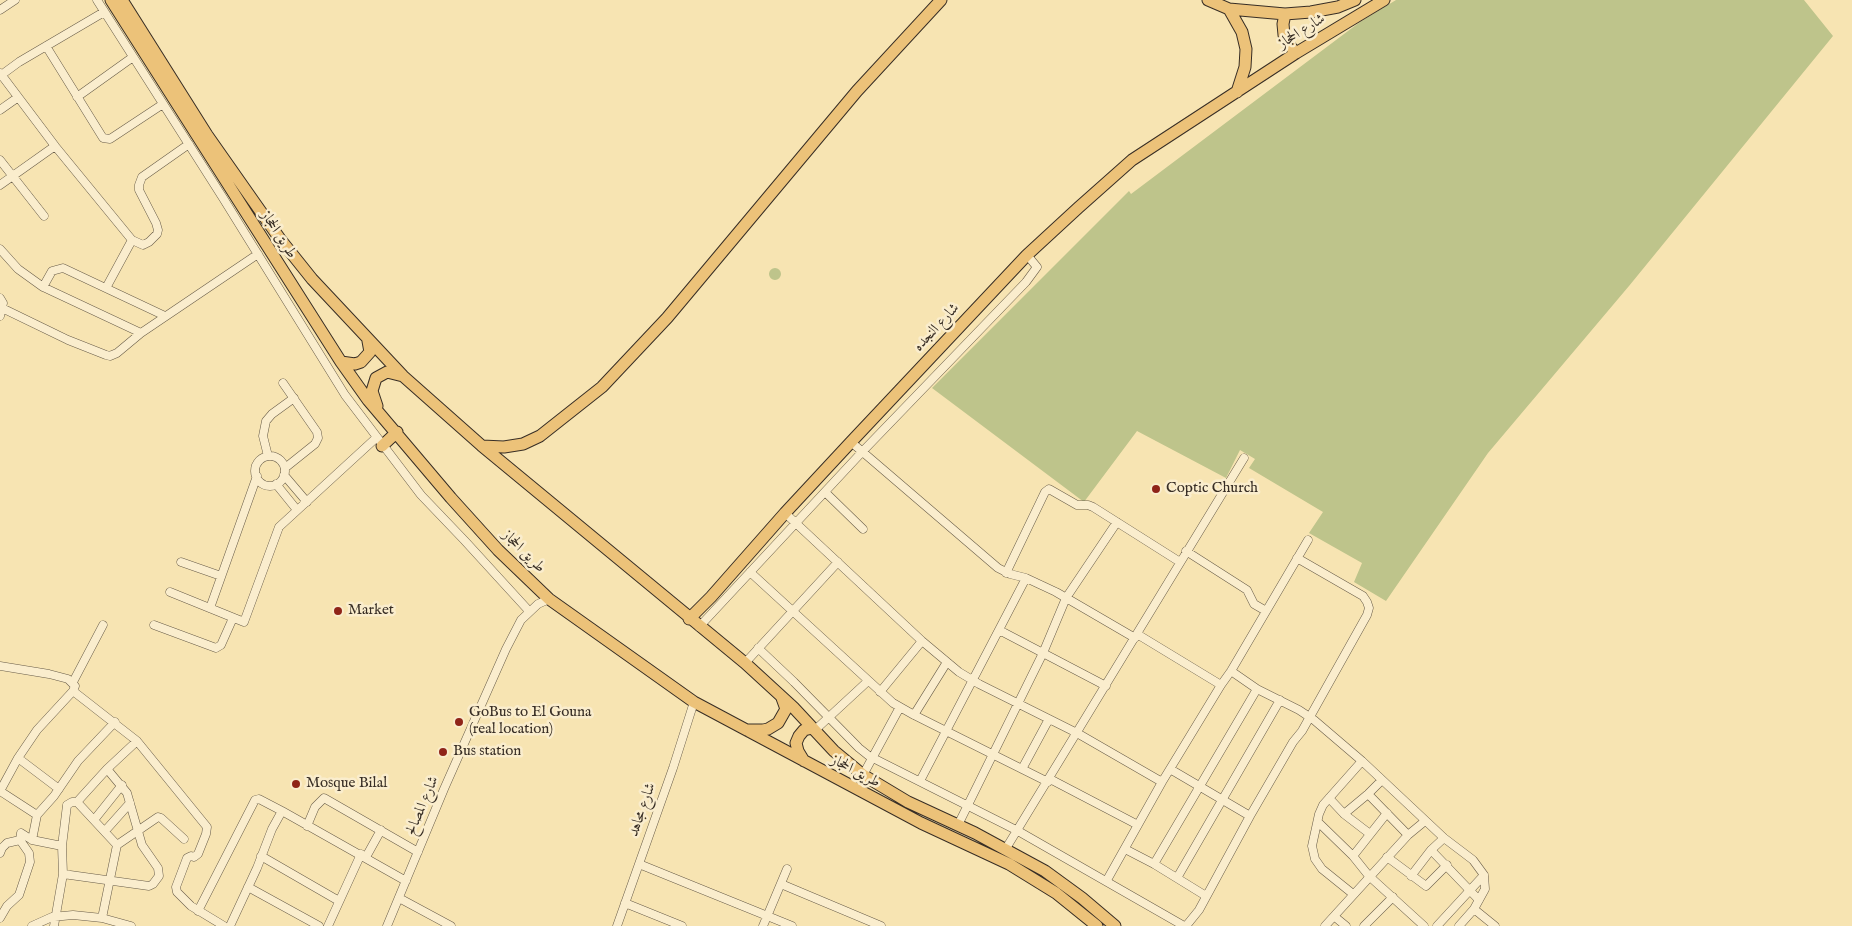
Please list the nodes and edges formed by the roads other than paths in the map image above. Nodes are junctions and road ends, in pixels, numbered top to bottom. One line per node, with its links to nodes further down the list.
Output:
1 (15, 0): 10 (street)
2 (97, 0): 11 (street)
3 (111, 0): 32 (main road, طريق الحجاز)
4 (122, 0): 40 (main road, طريق الحجاز)
5 (941, 0): 49 (main road)
6 (1208, 0): 9 (main road, شارع الحجاز)
7 (1355, 0): 12 (main road, شارع الحجاز)
8 (1384, 0): 14 (main road, شارع الحجاز)
9 (1229, 9): 12 (main road, شارع الحجاز); 17 (main road)
10 (0, 10)
11 (104, 12): 13 (street); 15 (street)
12 (1284, 14): 14 (main road)
13 (46, 46): 16 (street); 18 (street)
14 (1296, 53): 17 (main road, شارع الحجاز)
15 (133, 57): 18 (street); 20 (street)
16 (0, 74): 19 (street)
17 (1237, 92): 31 (main road, شارع النجده)
18 (77, 97): 20 (street)
19 (17, 98): 21 (street); 23 (street)
20 (163, 104): 22 (street)
21 (0, 110)
22 (189, 144): 28 (street); 30 (street)
23 (55, 146): 25 (street); 28 (street)
24 (0, 160): 25 (street)
25 (12, 176): 26 (street); 27 (street)
26 (0, 185)
27 (44, 216)
28 (132, 240): 34 (street)
29 (0, 249): 33 (street)
30 (258, 254): 35 (street); 38 (street)
31 (1027, 255): 48 (main road, شارع النجده); 50 (street)
32 (289, 280): 35 (street); 41 (main road, طريق الحجاز)
33 (43, 287): 34 (street); 39 (street)
34 (106, 288): 38 (street)
35 (278, 288): 47 (street)
36 (0, 298): 37 (street)
37 (1, 310): 39 (street)
38 (165, 316): 39 (street)
39 (141, 333)
40 (368, 341): 41 (main road); 42 (main road, طريق الحجاز)
41 (341, 362): 45 (main road, طريق الحجاز)
42 (403, 376): 45 (main road); 49 (main road, طريق الحجاز)
43 (283, 382): 44 (street)
44 (294, 398): 51 (street); 53 (street)
45 (380, 413): 46 (main road, طريق الحجاز)
46 (397, 432): 47 (main road); 75 (main road, طريق الحجاز)
47 (379, 442): 57 (street); 77 (street)
48 (851, 442): 50 (street); 59 (main road, شارع النجده)
49 (482, 446): 81 (main road, طريق الحجاز)
50 (862, 452): 56 (street); 70 (street)
51 (268, 456): 53 (street); 54 (street)
52 (1244, 458): 64 (street)
53 (284, 472): 55 (street); 57 (street)
54 (257, 476): 55 (street); 71 (street)
55 (276, 484): 58 (street)
56 (824, 492): 61 (street); 62 (street)
57 (307, 502): 58 (street)
58 (297, 510): 80 (street)
59 (785, 513): 61 (street); 81 (main road, شارع النجده)
60 (1117, 522): 68 (street); 70 (street); 74 (street)
61 (796, 523): 67 (street); 69 (street)
62 (863, 529)
63 (1308, 540): 65 (street)
64 (1186, 552): 68 (street); 79 (street)
65 (1297, 558): 79 (street); 109 (street)
66 (181, 562): 71 (street)
67 (838, 562): 78 (street); 87 (street)
68 (1180, 562): 86 (street)
69 (750, 572): 78 (street); 84 (street)
70 (1006, 572): 72 (street)
71 (221, 576): 76 (street)
72 (1026, 578): 74 (street); 85 (street)
73 (170, 592): 76 (street)
74 (1066, 598): 86 (street); 89 (street)
75 (548, 599): 77 (street, شارع المصالح); 104 (main road, طريق الحجاز)
76 (210, 608): 80 (street)
77 (529, 611): 168 (street, شارع المصالح)
78 (792, 611): 88 (street); 94 (street)
79 (1266, 611): 93 (street)
80 (233, 618): 83 (street)
81 (690, 619): 84 (main road, طريق الحجاز)
82 (103, 625): 96 (street)
83 (154, 625)
84 (699, 626): 91 (main road, طريق الحجاز)
85 (999, 630): 89 (street); 95 (street)
86 (1136, 636): 97 (street); 98 (street)
87 (922, 641): 90 (street); 101 (street)
88 (758, 648): 91 (street); 108 (street)
89 (1043, 653): 98 (street); 105 (street)
90 (946, 662): 95 (street); 107 (street)
91 (745, 663): 102 (main road, طريق الحجاز)
92 (0, 666): 96 (street)
93 (1231, 671): 97 (street); 99 (street)
94 (868, 681): 101 (street); 108 (street)
95 (972, 681): 105 (street); 114 (street)
96 (73, 682): 100 (street)
97 (1221, 685): 124 (street)
98 (1106, 686): 115 (street)
99 (1257, 689): 103 (street); 131 (street)
100 (73, 691): 111 (street); 118 (street)
101 (880, 692): 106 (street)
102 (780, 695): 112 (main road); 113 (main road, طريق الحجاز)
103 (1280, 700): 109 (street); 137 (street)
104 (694, 702): 112 (main road, طريق الحجاز); 174 (street, شارع مجاهد)
105 (1018, 703): 110 (street); 117 (street)
106 (900, 707): 107 (street); 119 (street)
107 (914, 715): 114 (street)
108 (828, 717): 113 (street); 119 (street)
109 (1310, 717): 121 (street); 146 (street)
110 (1049, 719): 115 (street); 123 (street)
111 (115, 722): 116 (street); 132 (street)
112 (743, 729): 120 (main road, طريق الحجاز)
113 (813, 729): 120 (main road); 125 (main road, طريق الحجاز)
114 (946, 731): 117 (street); 128 (street)
115 (1077, 733): 127 (street); 129 (street)
116 (137, 741): 122 (street); 197 (street)
117 (994, 755): 123 (street); 141 (street)
118 (18, 758): 132 (street); 133 (street)
119 (872, 758): 125 (street); 128 (street)
120 (804, 761): 218 (main road, طريق الحجاز)
121 (1362, 761): 126 (street); 136 (street)
122 (107, 769): 130 (street); 138 (street)
123 (1022, 769): 127 (street)
124 (1170, 769): 129 (street); 131 (street)
125 (863, 775): 150 (main road, طريق الحجاز)
126 (1382, 780): 134 (street); 148 (street)
127 (1049, 781): 151 (street); 155 (street)
128 (920, 782): 141 (street)
129 (1162, 782): 151 (street)
130 (122, 785): 139 (street); 147 (street)
131 (1200, 786): 137 (street); 175 (street)
132 (59, 789): 135 (street)
133 (0, 791): 145 (street)
134 (1368, 794): 143 (street); 144 (street)
135 (54, 796): 140 (street); 145 (street)
136 (1329, 798): 144 (street); 149 (street)
137 (1222, 799): 146 (street); 182 (street)
138 (77, 802): 140 (street); 147 (street)
139 (130, 803): 153 (street); 156 (street)
140 (66, 805): 164 (street)
141 (969, 806): 150 (street); 155 (street)
142 (282, 811): 152 (street); 170 (street); 197 (street)
143 (1387, 813): 157 (street); 158 (street)
144 (1344, 814): 157 (street)
145 (37, 815): 162 (street)
146 (1250, 816): 190 (street)
147 (94, 820): 156 (street)
148 (1425, 821): 158 (street); 160 (street)
149 (1318, 822): 172 (street); 189 (street)
150 (958, 825): 166 (main road, طريق الحجاز)
151 (1138, 825): 165 (street)
152 (307, 826): 154 (street); 171 (street)
153 (137, 830): 159 (street); 163 (street); 184 (street)
154 (381, 830): 168 (street); 171 (street)
155 (1018, 830): 166 (street); 183 (street)
156 (105, 831): 163 (street)
157 (1370, 834): 172 (street)
158 (1408, 835): 173 (street)
159 (184, 838)
160 (1444, 838): 167 (street); 179 (street)
161 (20, 840): 162 (street); 169 (street); 201 (street)
162 (32, 840): 164 (street)
163 (117, 845): 184 (street)
164 (62, 846): 178 (street)
165 (1125, 849): 175 (street); 183 (street)
166 (1005, 850): 219 (main road, طريق الحجاز)
167 (1431, 850): 176 (street); 181 (street)
168 (418, 852): 185 (street, شارع المصالح)
169 (0, 853)
170 (262, 856): 187 (street); 194 (street)
171 (364, 856): 185 (street); 194 (street)
172 (1353, 856): 180 (street)
173 (1387, 858): 180 (street); 181 (street)
174 (639, 864): 195 (street, شارع مجاهد); 199 (street)
175 (1154, 864): 182 (street)
176 (1447, 865): 181 (street); 188 (street)
177 (787, 869): 186 (street)
178 (63, 874): 184 (street); 198 (street)
179 (1484, 875): 188 (street); 193 (street)
180 (1369, 876): 189 (street); 191 (street)
181 (1411, 876)
182 (1177, 878): 190 (street)
183 (1107, 880): 220 (street)
184 (109, 881): 202 (street)
185 (406, 881): 192 (street, شارع المصالح)
186 (781, 884): 199 (street); 217 (street)
187 (248, 887): 208 (street); 209 (street)
188 (1470, 891): 193 (street); 225 (street)
189 (1353, 894): 200 (street)
190 (1206, 896): 220 (street)
191 (1393, 897): 223 (street); 224 (street)
192 (399, 898): 211 (street, شارع المصالح); 212 (street)
193 (1479, 900): 196 (street)
194 (339, 901): 210 (street)
195 (625, 902): 213 (street, شارع مجاهد); 214 (street)
196 (1474, 909): 203 (street); 226 (street)
197 (198, 911): 207 (street)
198 (57, 915): 202 (street); 204 (street); 205 (street)
199 (767, 916): 215 (street); 216 (street)
200 (1335, 917): 221 (street); 222 (street)
201 (0, 918)
202 (102, 918): 206 (street)
203 (1490, 924)
204 (32, 926)
205 (54, 926)
206 (131, 926)
207 (224, 926)
208 (230, 926)
209 (319, 926)
210 (328, 926)
211 (387, 926)
212 (451, 926)
213 (618, 926)
214 (682, 926)
215 (762, 926)
216 (792, 926)
217 (881, 926)
218 (1097, 926)
219 (1115, 926)
220 (1185, 926)
221 (1326, 926)
222 (1346, 926)
223 (1364, 926)
224 (1424, 926)
225 (1437, 926)
226 (1459, 926)

